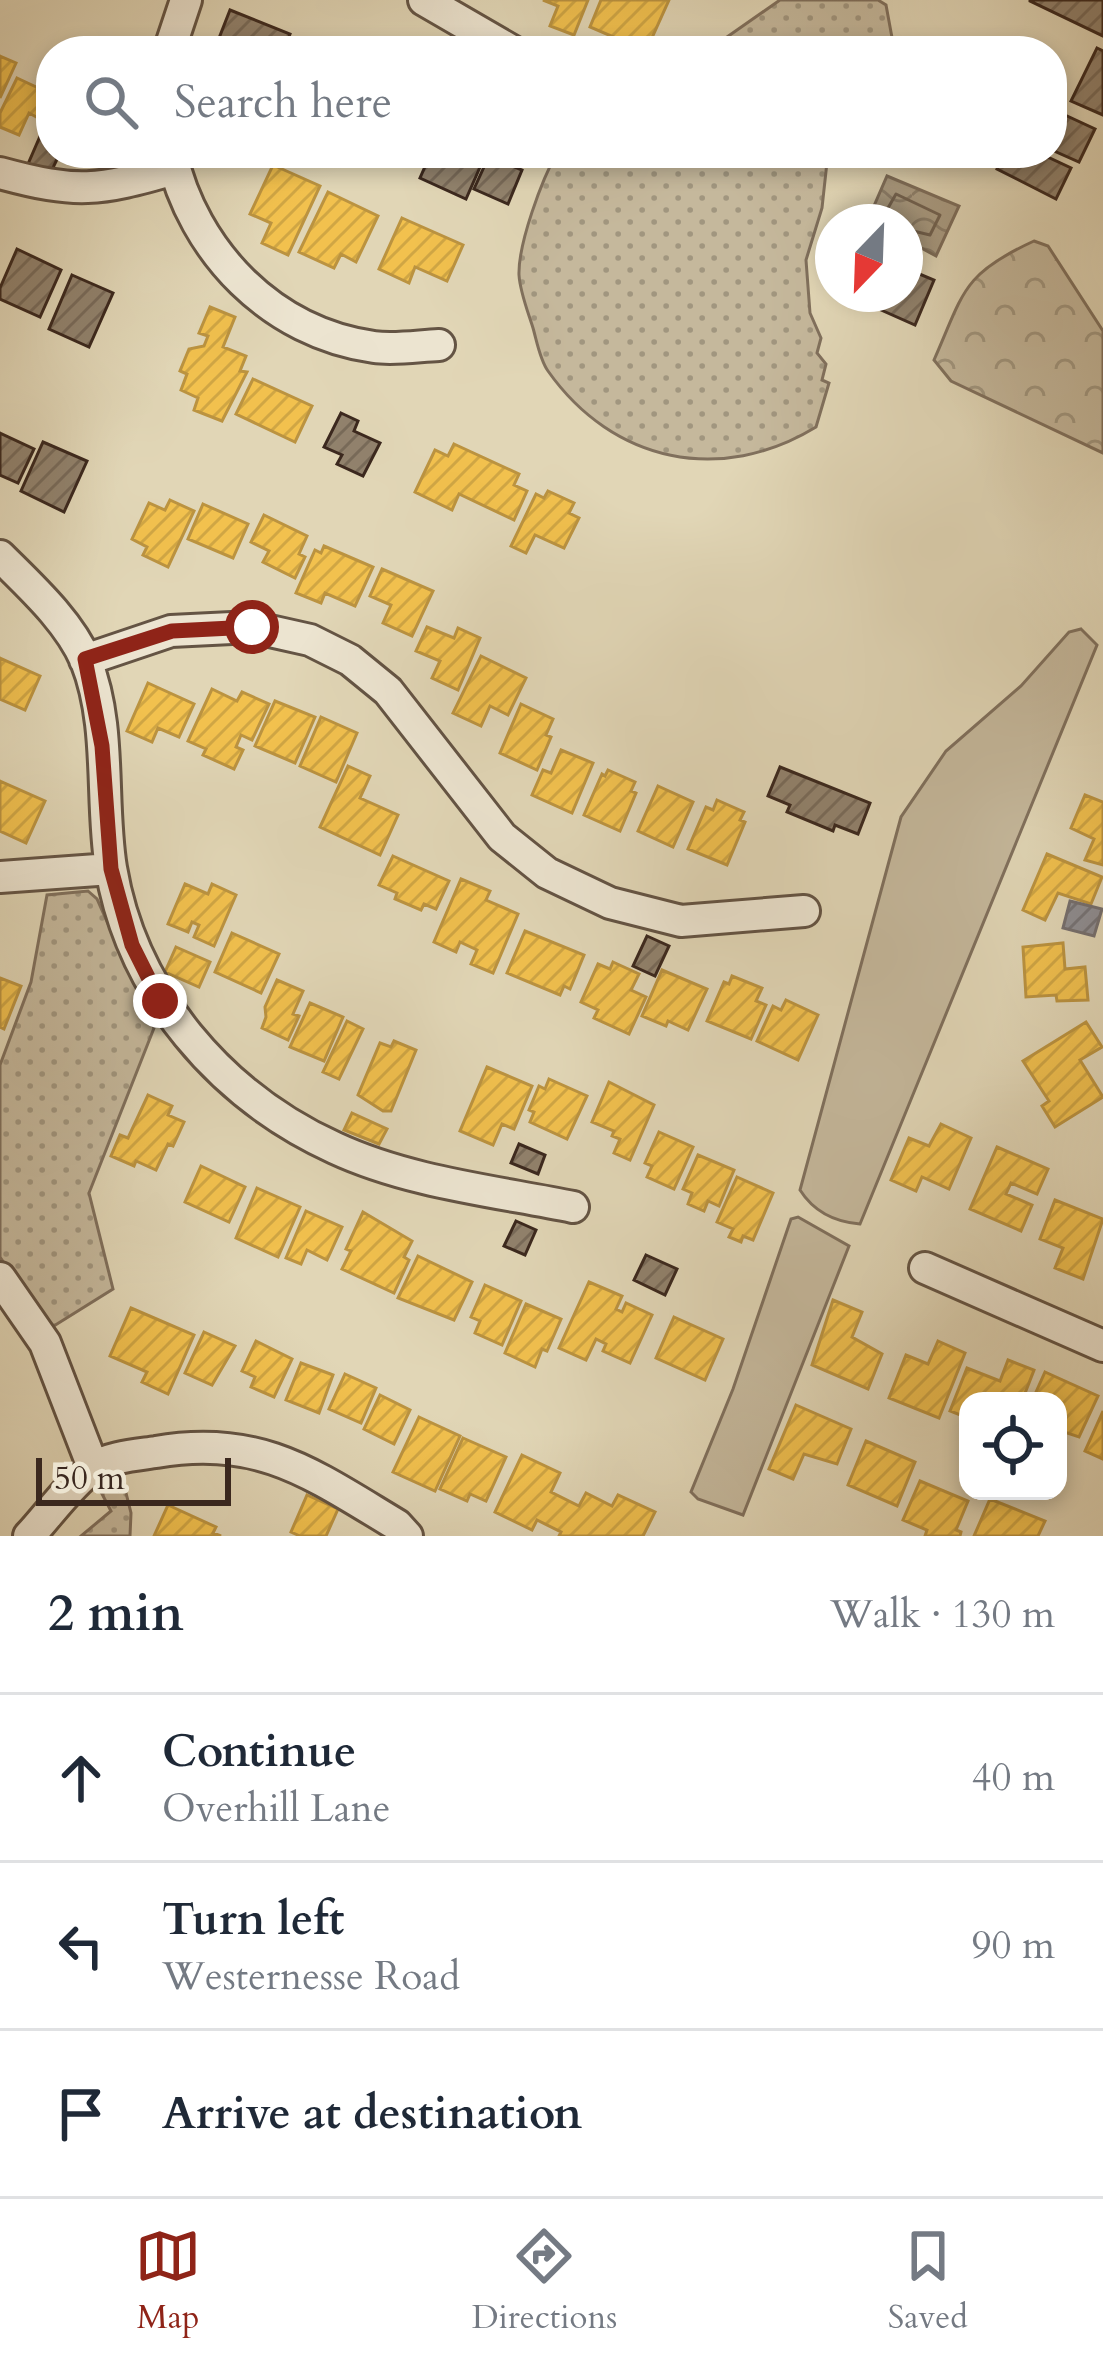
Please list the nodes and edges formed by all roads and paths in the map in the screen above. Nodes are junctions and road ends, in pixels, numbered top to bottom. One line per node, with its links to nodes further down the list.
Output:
1 (186, 0): 3 (street)
2 (424, 0): 4 (street)
3 (174, 36)
4 (486, 36)
5 (154, 168): 7 (street)
6 (175, 168): 8 (street)
7 (0, 173)
8 (439, 345)
9 (0, 556): 10 (street)
10 (85, 659): 11 (street); 13 (street)
11 (111, 869): 12 (street); 14 (street)
12 (0, 877)
13 (804, 911)
14 (573, 1207)
15 (925, 1268): 17 (street)
16 (0, 1279): 18 (street)
17 (1103, 1346)
18 (93, 1467): 19 (street); 20 (street)
19 (29, 1536)
20 (407, 1536)

